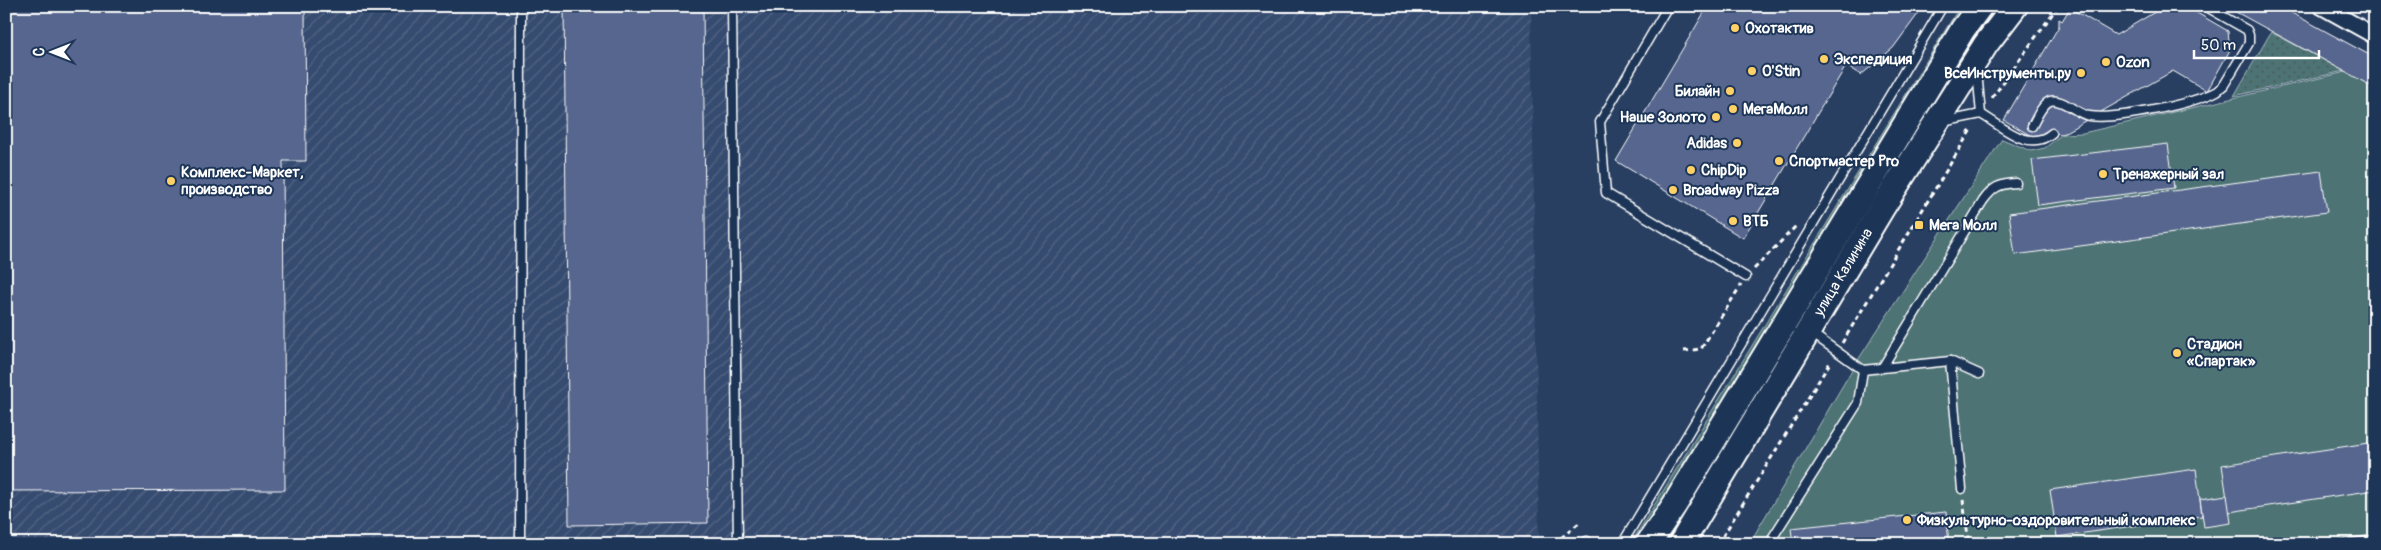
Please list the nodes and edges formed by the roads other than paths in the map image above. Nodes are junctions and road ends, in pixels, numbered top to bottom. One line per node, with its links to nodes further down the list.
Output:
1 (521, 6): 24 (lane)
2 (732, 6): 25 (lane)
3 (1668, 6): 16 (lane)
4 (1943, 6): 26 (lane)
5 (1980, 6): 27 (main road, улица Калинина)
6 (2014, 6): 10 (main road, улица Калинина)
7 (2205, 6): 13 (lane)
8 (2322, 6): 9 (street)
9 (2375, 36)
10 (1976, 59): 11 (lane); 12 (main road, улица Калинина)
11 (1981, 114): 12 (lane); 14 (lane)
12 (1935, 123): 17 (main road, улица Калинина)
13 (2032, 126)
14 (2052, 133)
15 (2016, 183): 19 (lane)
16 (1746, 277)
17 (1808, 331): 20 (lane); 28 (main road, улица Калинина)
18 (1950, 362): 19 (lane); 21 (lane); 22 (lane)
19 (1882, 368): 20 (lane)
20 (1863, 370): 29 (lane)
21 (1979, 374)
22 (1962, 489)
23 (2375, 540): 30 (lane)
24 (520, 544)
25 (738, 544)
26 (1622, 544)
27 (1648, 544)
28 (1681, 544)
29 (1773, 544)
30 (2343, 544)

